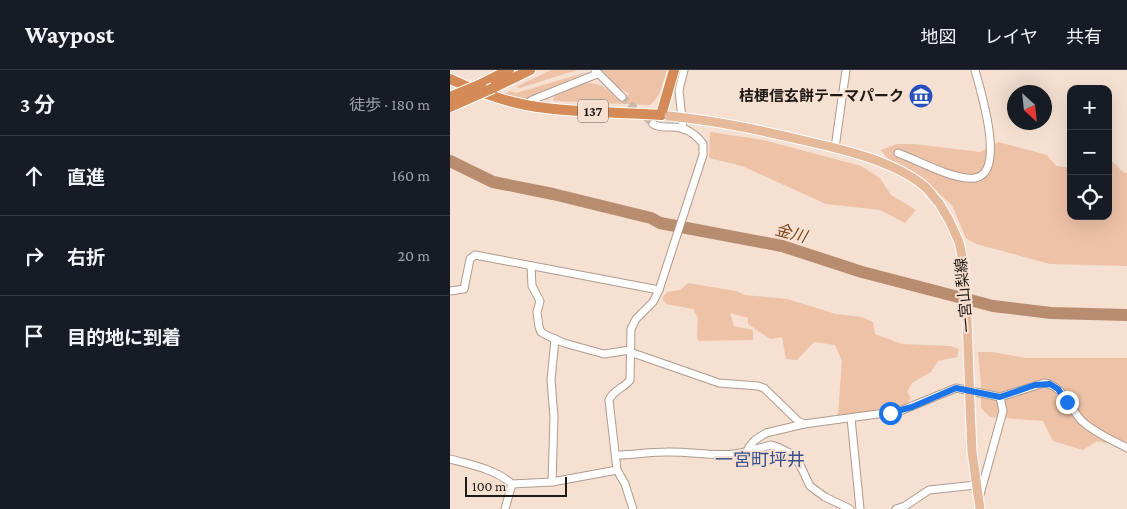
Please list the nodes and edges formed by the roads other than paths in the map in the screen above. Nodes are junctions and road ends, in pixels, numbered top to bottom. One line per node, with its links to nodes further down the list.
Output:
1 (454, 70): 11 (highway)
2 (502, 70): 12 (highway)
3 (509, 70): 12 (highway)
4 (530, 70): 12 (highway)
5 (674, 70): 17 (highway)
6 (684, 70): 19 (street)
7 (846, 70): 20 (street)
8 (975, 70): 21 (street)
9 (596, 72): 14 (street); 15 (street)
10 (450, 74): 11 (highway, 137)
11 (458, 81): 15 (highway, 137)
12 (493, 83): 13 (highway, bridge); 16 (highway, bridge)
13 (450, 97)
14 (622, 97)
15 (526, 105): 17 (highway, 137)
16 (450, 107)
17 (665, 115): 20 (main road, 一宮山梨線, bridge)
18 (653, 124): 19 (street)
19 (683, 129): 23 (street)
20 (836, 148): 37 (main road, 一宮山梨線, bridge)
21 (898, 153)
22 (531, 266): 23 (street); 24 (street); 25 (street)
23 (660, 286): 26 (street)
24 (450, 291)
25 (554, 339): 26 (street); 35 (street)
26 (630, 351): 29 (street); 32 (street)
27 (1000, 397): 28 (street); 30 (street); 38 (street)
28 (851, 418): 29 (street); 42 (street)
29 (804, 424): 31 (street)
30 (1127, 448)
31 (748, 451): 32 (street); 41 (street)
32 (616, 455): 34 (street)
33 (450, 459): 36 (street)
34 (617, 470): 35 (street); 40 (street)
35 (552, 482): 36 (street)
36 (512, 484): 39 (street)
37 (976, 485): 38 (main road, 一宮山梨線); 43 (street)
38 (979, 504)
39 (505, 509)
40 (633, 509)
41 (850, 509)
42 (860, 509)
43 (896, 509)

